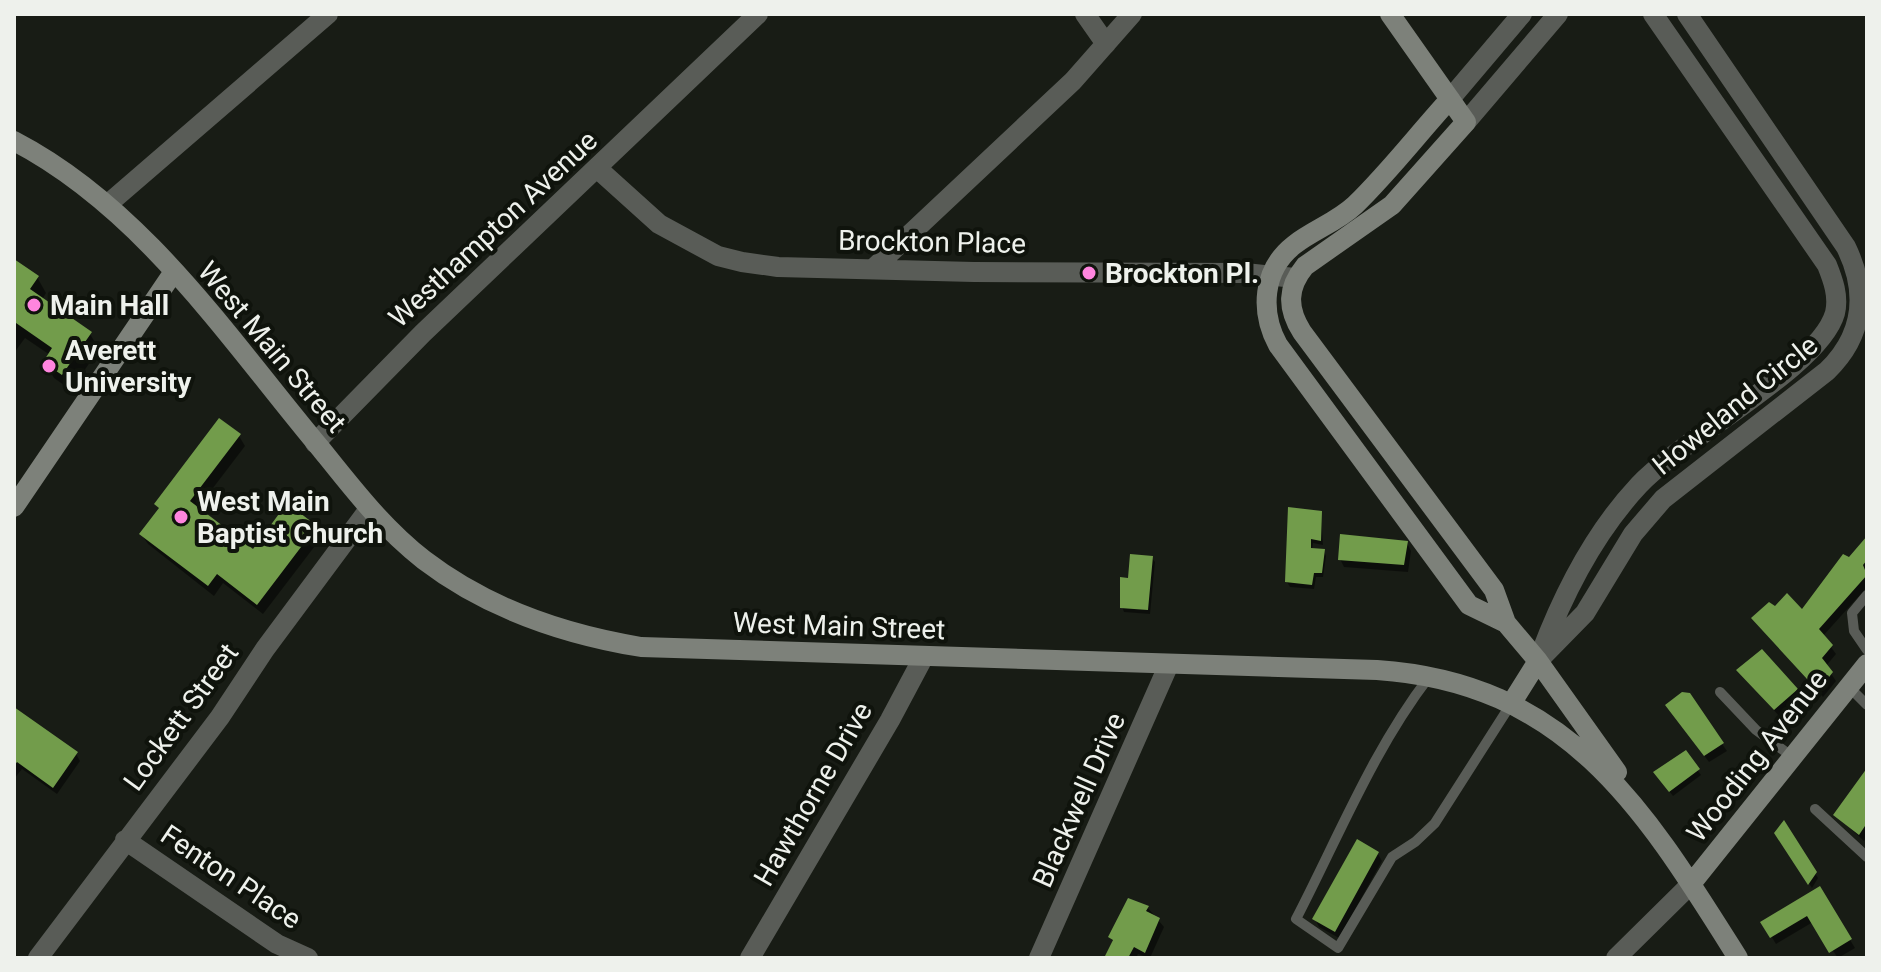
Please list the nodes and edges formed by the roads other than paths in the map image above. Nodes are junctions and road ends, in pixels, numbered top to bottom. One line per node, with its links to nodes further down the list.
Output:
1 (328, 14): 15 (street)
2 (758, 14): 14 (street, Westhampton Avenue)
3 (1085, 14): 10 (street)
4 (1132, 14): 10 (street)
5 (1390, 14): 11 (main road)
6 (1522, 14): 11 (street)
7 (1558, 14): 12 (street)
8 (1687, 14): 16 (street, Howeland Circle)
9 (1657, 15): 17 (street, Howeland Circle)
10 (1106, 44): 18 (street)
11 (1450, 99): 12 (main road); 20 (main road)
12 (1466, 122): 21 (main road)
13 (14, 141): 15 (main road, West Main Street)
14 (598, 169): 18 (street, Brockton Place); 25 (street, Westhampton Avenue)
15 (108, 204): 19 (main road, West Main Street)
16 (1838, 236): 17 (street); 23 (street, Howeland Circle)
17 (1818, 250): 22 (street, Howeland Circle)
18 (874, 268): 20 (street, Brockton Place)
19 (173, 273): 25 (main road, West Main Street); 30 (main road)
20 (1271, 275): 21 (street, Brockton Place); 28 (main road)
21 (1295, 278): 27 (main road)
22 (1800, 360): 23 (street); 24 (street, Howeland Circle)
23 (1815, 380): 26 (street, Howeland Circle)
24 (1711, 426): 26 (street); 29 (street, Howeland Circle)
25 (315, 443): 31 (main road, West Main Street)
26 (1728, 447): 32 (street, Howeland Circle)
27 (1397, 460): 28 (main road); 34 (main road)
28 (1375, 478): 34 (main road)
29 (1627, 499): 32 (street); 37 (street, Howeland Circle)
30 (14, 507)
31 (369, 509): 36 (main road, West Main Street); 48 (street, Lockett Street)
32 (1647, 519): 37 (street, Howeland Circle)
33 (1867, 595): 35 (lane)
34 (1506, 623): 37 (main road)
35 (1867, 650)
36 (923, 658): 38 (main road, West Main Street); 53 (street, Hawthorne Drive)
37 (1538, 661): 43 (main road, Howeland Circle); 47 (main road)
38 (1169, 664): 40 (main road, West Main Street); 54 (street, Blackwell Drive)
39 (1867, 664): 41 (main road, Wooding Avenue)
40 (1430, 675): 43 (main road, West Main Street); 43 (lane)
41 (1849, 687): 44 (lane); 45 (main road, Wooding Avenue)
42 (1720, 692): 45 (lane)
43 (1511, 704): 47 (main road, West Main Street)
44 (1867, 705)
45 (1794, 758): 50 (main road, Wooding Avenue)
46 (1815, 809): 49 (lane)
47 (1645, 816): 50 (main road, West Main Street)
48 (125, 840): 51 (street, Lockett Street); 52 (street, Fenton Place)
49 (1867, 857)
50 (1691, 884): 55 (street); 56 (main road, West Main Street)
51 (38, 958)
52 (308, 958)
53 (750, 958)
54 (1039, 958)
55 (1616, 958)
56 (1738, 958)

